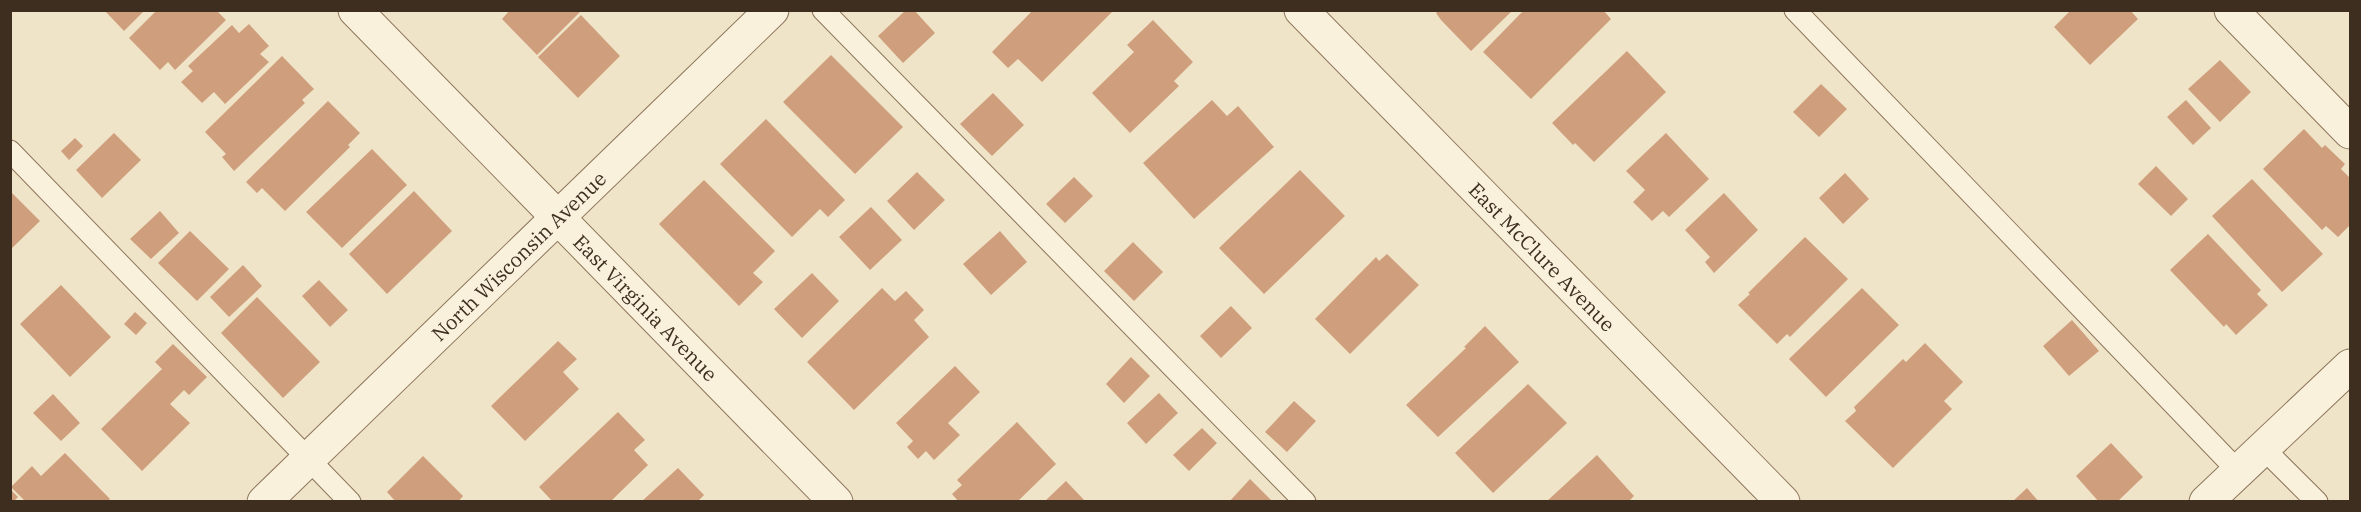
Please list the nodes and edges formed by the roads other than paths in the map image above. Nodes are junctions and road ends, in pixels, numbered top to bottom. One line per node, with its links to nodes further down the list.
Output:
1 (355, 10): 9 (street, East Virginia Avenue)
2 (772, 10): 9 (street, North Wisconsin Avenue)
3 (823, 10): 17 (lane)
4 (1301, 10): 18 (street, East McClure Avenue)
5 (1795, 10): 13 (lane)
6 (2231, 10): 7 (street)
7 (2350, 132)
8 (10, 151): 12 (lane)
9 (559, 219): 12 (street, North Wisconsin Avenue); 16 (street, East Virginia Avenue)
10 (2350, 366): 11 (street)
11 (2262, 447): 13 (street); 20 (lane)
12 (308, 459): 14 (street, North Wisconsin Avenue); 15 (lane)
13 (2237, 470): 19 (street)
14 (264, 501)
15 (350, 501)
16 (836, 501)
17 (1305, 501)
18 (1783, 501)
19 (2206, 501)
20 (2317, 501)

